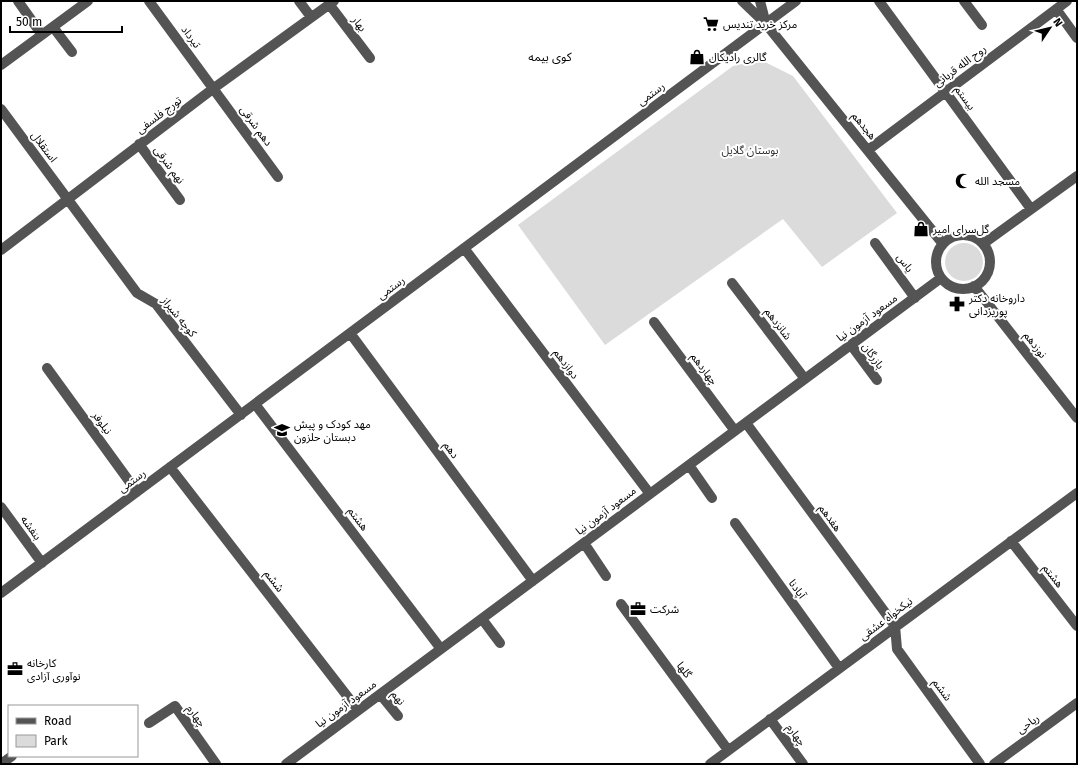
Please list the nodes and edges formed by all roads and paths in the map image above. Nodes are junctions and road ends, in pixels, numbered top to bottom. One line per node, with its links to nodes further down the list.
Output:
1 (18, 1): 17 (street)
2 (88, 1): 16 (street)
3 (149, 1): 22 (street, تیرداد)
4 (299, 1): 13 (street)
5 (742, 1): 14 (street, هجدهم)
6 (760, 1): 14 (street)
7 (796, 1): 14 (street, رستمی)
8 (879, 1): 23 (street, بیستم)
9 (964, 1): 15 (street)
10 (1067, 1): 12 (street, روح الله قربانی)
11 (331, 3): 13 (street, تورج فلسفی); 20 (street, بهار)
12 (1056, 9): 18 (street); 23 (street, روح الله قربانی)
13 (311, 17): 22 (street, تورج فلسفی)
14 (766, 24): 26 (street, هجدهم); 35 (street, رستمی)
15 (982, 25)
16 (53, 27): 17 (street); 19 (street)
17 (42, 35): 21 (street)
18 (1077, 38)
19 (72, 52)
20 (370, 58)
21 (1, 65)
22 (214, 88): 25 (street, تورج فلسفی); 28 (street, دهم شرقی)
23 (946, 92): 26 (street, روح الله قربانی); 31 (street, بیستم)
24 (1, 109): 29 (street, استقلال)
25 (140, 144): 29 (street, تورج فلسفی); 30 (street, نهم شرقی)
26 (868, 150): 33 (street, هجدهم)
27 (1077, 176): 31 (street)
28 (278, 177)
29 (68, 198): 36 (street, تورج فلسفی); 48 (street, کوچه شیراز)
30 (180, 200)
31 (1031, 209): 34 (street)
32 (875, 242): 40 (street, یاس)
33 (943, 244): 34 (street); 37 (street)
34 (983, 244): 39 (street)
35 (464, 248): 42 (street, رستمی); 56 (street, دوازدهم)
36 (1, 250)
37 (941, 278): 39 (street); 40 (street, مسعود آزمون نیا)
38 (732, 283): 45 (street, شانزدهم)
39 (974, 286): 49 (street, نوزدهم)
40 (915, 298): 43 (street, مسعود آزمون نیا)
41 (654, 322): 51 (street, چهاردهم)
42 (350, 333): 47 (street, رستمی); 64 (street, دهم)
43 (851, 345): 45 (street, مسعود آزمون نیا); 46 (street, بازرگان)
44 (47, 368): 54 (street, نیلوفر)
45 (805, 379): 50 (street, مسعود آزمون نیا)
46 (877, 380)
47 (255, 404): 48 (street, رستمی); 71 (street, هشتم)
48 (241, 415): 53 (street, رستمی)
49 (1077, 418)
50 (746, 423): 51 (street, مسعود آزمون نیا); 68 (street, هفدهم)
51 (736, 431): 52 (street, مسعود آزمون نیا)
52 (689, 465): 56 (street, مسعود آزمون نیا); 57 (street)
53 (170, 468): 54 (street, رستمی); 75 (street, ششم)
54 (138, 492): 62 (street, رستمی)
55 (1077, 493): 60 (street, نیکخواه عشقی)
56 (650, 494): 61 (street, مسعود آزمون نیا)
57 (712, 498)
58 (1, 507): 62 (street, بنفشه)
59 (736, 523): 72 (street, آپادنا)
60 (1011, 541): 68 (street, نیکخواه عشقی); 69 (street, هشتم)
61 (584, 543): 63 (street); 64 (street, مسعود آزمون نیا)
62 (42, 563): 65 (street, رستمی)
63 (606, 576)
64 (533, 581): 67 (street, مسعود آزمون نیا)
65 (1, 593)
66 (621, 604): 79 (street, گلها)
67 (482, 619): 70 (street); 71 (street, مسعود آزمون نیا)
68 (895, 626): 72 (street, نیکخواه عشقی); 87 (street, ششم)
69 (1077, 626)
70 (500, 643)
71 (441, 648): 73 (street, مسعود آزمون نیا)
72 (839, 668): 77 (street, نیکخواه عشقی)
73 (380, 694): 75 (street, مسعود آزمون نیا); 76 (street, نهم)
74 (1077, 703): 81 (street, ریاحی)
75 (358, 710): 84 (street, مسعود آزمون نیا)
76 (398, 716)
77 (770, 719): 79 (street, نیکخواه عشقی); 86 (street, چهارم)
78 (149, 723): 83 (street, چهارم)
79 (728, 750): 85 (street, نیکخواه عشقی)
80 (11, 757): 82 (street)
81 (1000, 762)
82 (1, 764)
83 (216, 764)
84 (286, 764)
85 (710, 764)
86 (803, 764)
87 (980, 764)

